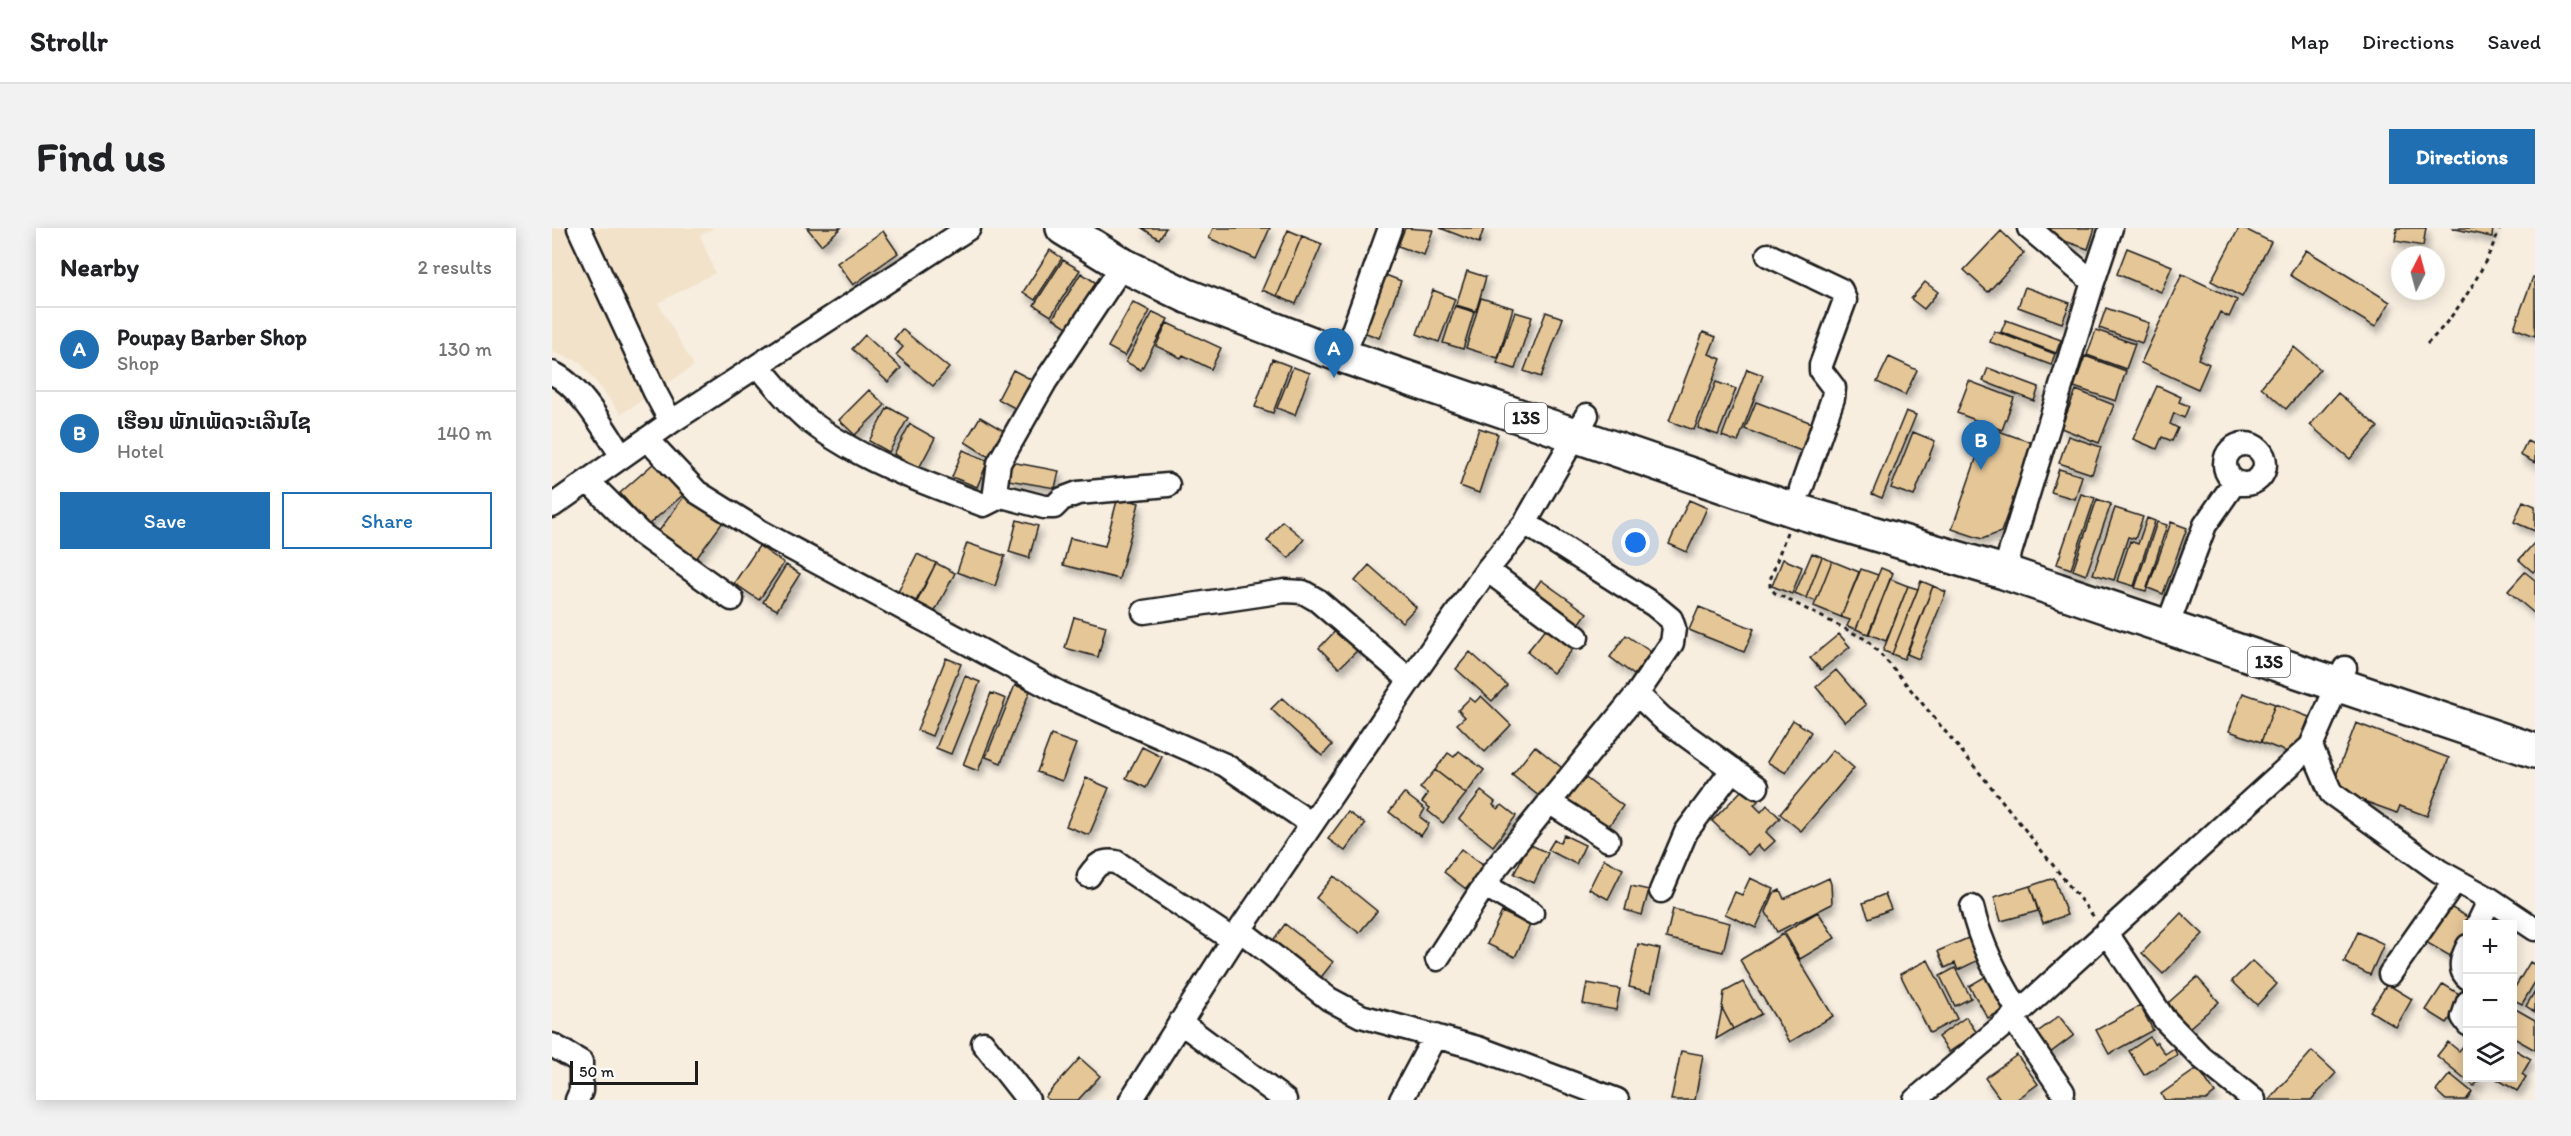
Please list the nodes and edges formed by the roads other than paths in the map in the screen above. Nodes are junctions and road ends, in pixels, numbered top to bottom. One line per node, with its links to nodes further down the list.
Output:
1 (579, 228): 14 (street)
2 (969, 228): 12 (street)
3 (1063, 228): 9 (highway, 13S)
4 (1102, 228): 11 (highway, 13S)
5 (1390, 228): 11 (street)
6 (2029, 228): 10 (street)
7 (2111, 228): 10 (street)
8 (1768, 255): 22 (street)
9 (1123, 265): 15 (highway, 13S); 21 (street)
10 (2092, 282): 25 (street)
11 (1350, 339): 15 (highway, 13S)
12 (758, 366): 14 (street); 21 (street)
13 (552, 373): 17 (street)
14 (671, 422): 16 (street)
15 (1581, 425): 22 (highway, 13S); 24 (street)
16 (648, 440): 17 (street); 40 (street)
17 (622, 456): 18 (street)
18 (589, 482): 23 (street); 27 (street)
19 (2235, 482): 29 (street)
20 (1168, 484): 21 (street)
21 (994, 499)
22 (1798, 499): 25 (highway, 13S)
23 (552, 506)
24 (1525, 523): 26 (street); 33 (street)
25 (2006, 563): 29 (highway, 13S)
26 (1487, 570): 30 (street); 32 (street)
27 (732, 598)
28 (1144, 612): 32 (street)
29 (2171, 617): 31 (highway, 13S)
30 (1577, 637)
31 (2342, 677): 34 (highway, 13S); 35 (street); 36 (highway, 13S)
32 (1410, 680): 40 (street)
33 (1637, 694): 37 (street); 39 (street)
34 (2535, 730)
35 (2311, 746): 43 (street); 51 (street)
36 (2535, 751)
37 (1733, 769): 38 (street); 45 (street)
38 (1757, 787)
39 (1549, 802): 41 (street); 44 (street)
40 (1312, 824): 52 (street)
41 (1608, 840)
42 (1089, 876): 52 (street)
43 (2455, 881): 46 (street); 55 (street)
44 (1484, 885): 48 (street); 54 (street)
45 (1661, 891)
46 (2490, 899): 49 (street); 50 (street)
47 (1972, 907): 57 (street)
48 (1532, 913)
49 (2480, 920)
50 (2535, 928)
51 (2106, 932): 57 (street); 71 (street)
52 (1237, 935): 58 (street); 59 (street)
53 (2463, 955): 56 (street)
54 (1437, 959)
55 (2390, 974)
56 (2463, 974)
57 (2016, 1014): 62 (street); 70 (street)
58 (1180, 1022): 66 (street); 67 (street)
59 (1435, 1036): 63 (street); 68 (street)
60 (983, 1043): 65 (street)
61 (552, 1045): 64 (street)
62 (2063, 1092)
63 (1589, 1095): 69 (street)
64 (577, 1100)
65 (1028, 1100)
66 (1131, 1100)
67 (1285, 1100)
68 (1401, 1100)
69 (1617, 1100)
70 (1915, 1100)
71 (2254, 1100)

